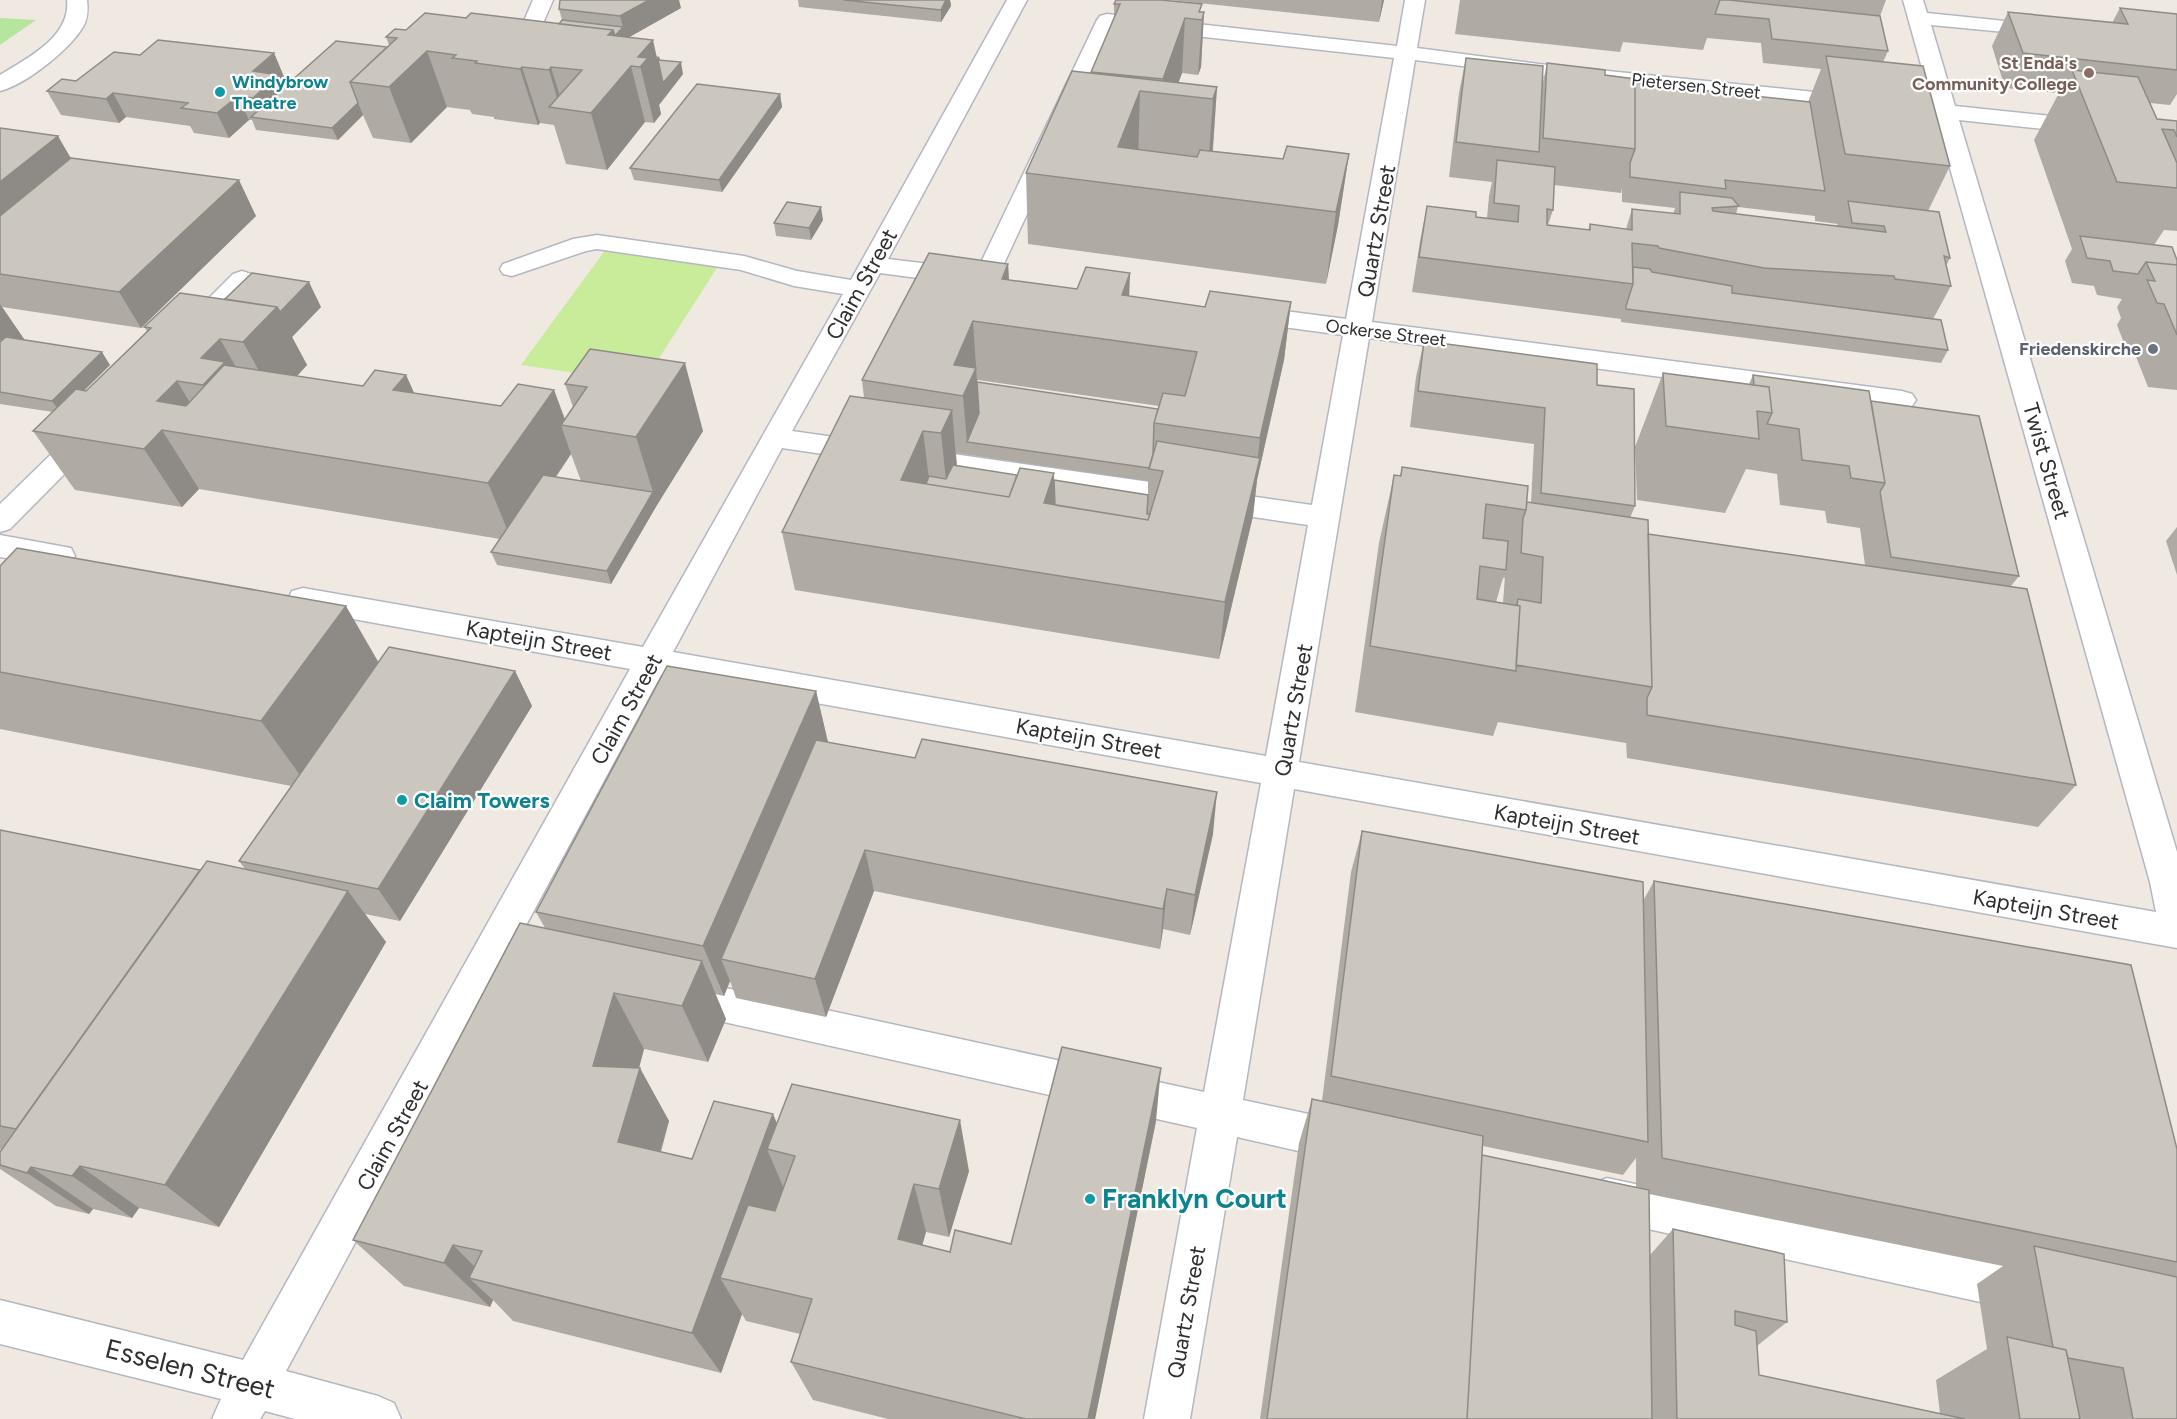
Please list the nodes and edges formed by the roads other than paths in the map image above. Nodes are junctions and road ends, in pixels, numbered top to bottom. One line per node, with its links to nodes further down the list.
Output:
1 (77, 0): 9 (street)
2 (543, 0): 6 (street)
3 (1017, 0): 13 (street, Claim Street)
4 (1416, 0): 8 (street, Quartz Street)
5 (1915, 9): 7 (street); 10 (street, Twist Street)
6 (530, 30)
7 (2061, 32)
8 (1407, 53): 10 (street, Pietersen Street); 13 (street, Pietersen Street); 16 (street, Quartz Street)
9 (0, 85)
10 (1946, 111): 11 (street, Pietersen Street); 28 (street, Twist Street)
11 (2177, 136)
12 (512, 269): 13 (street)
13 (865, 277): 20 (street, Claim Street)
14 (242, 279): 17 (street)
15 (1217, 311): 16 (street, Ockerse Street)
16 (1358, 329): 18 (street, Ockerse Street); 21 (street, Quartz Street)
17 (176, 346)
18 (1902, 400)
19 (109, 413): 22 (street)
20 (774, 438): 21 (street); 26 (street, Claim Street)
21 (1326, 517): 27 (street, Quartz Street)
22 (0, 522)
23 (0, 546): 24 (street)
24 (93, 562)
25 (280, 595): 26 (street, Kapteijn Street)
26 (652, 660): 27 (street, Kapteijn Street); 30 (street, Claim Street)
27 (1282, 773): 29 (street, Kapteijn Street); 33 (street, Quartz Street)
28 (2177, 924)
29 (2177, 932)
30 (492, 953): 31 (street); 38 (street, Claim Street)
31 (580, 973)
32 (638, 986): 33 (street)
33 (1220, 1116): 34 (street); 40 (street, Quartz Street)
34 (1381, 1150)
35 (1577, 1192): 36 (street)
36 (2062, 1298)
37 (0, 1322): 38 (street, Esselen Street)
38 (245, 1402): 39 (street, Esselen Street)
39 (378, 1419)
40 (1167, 1419)

